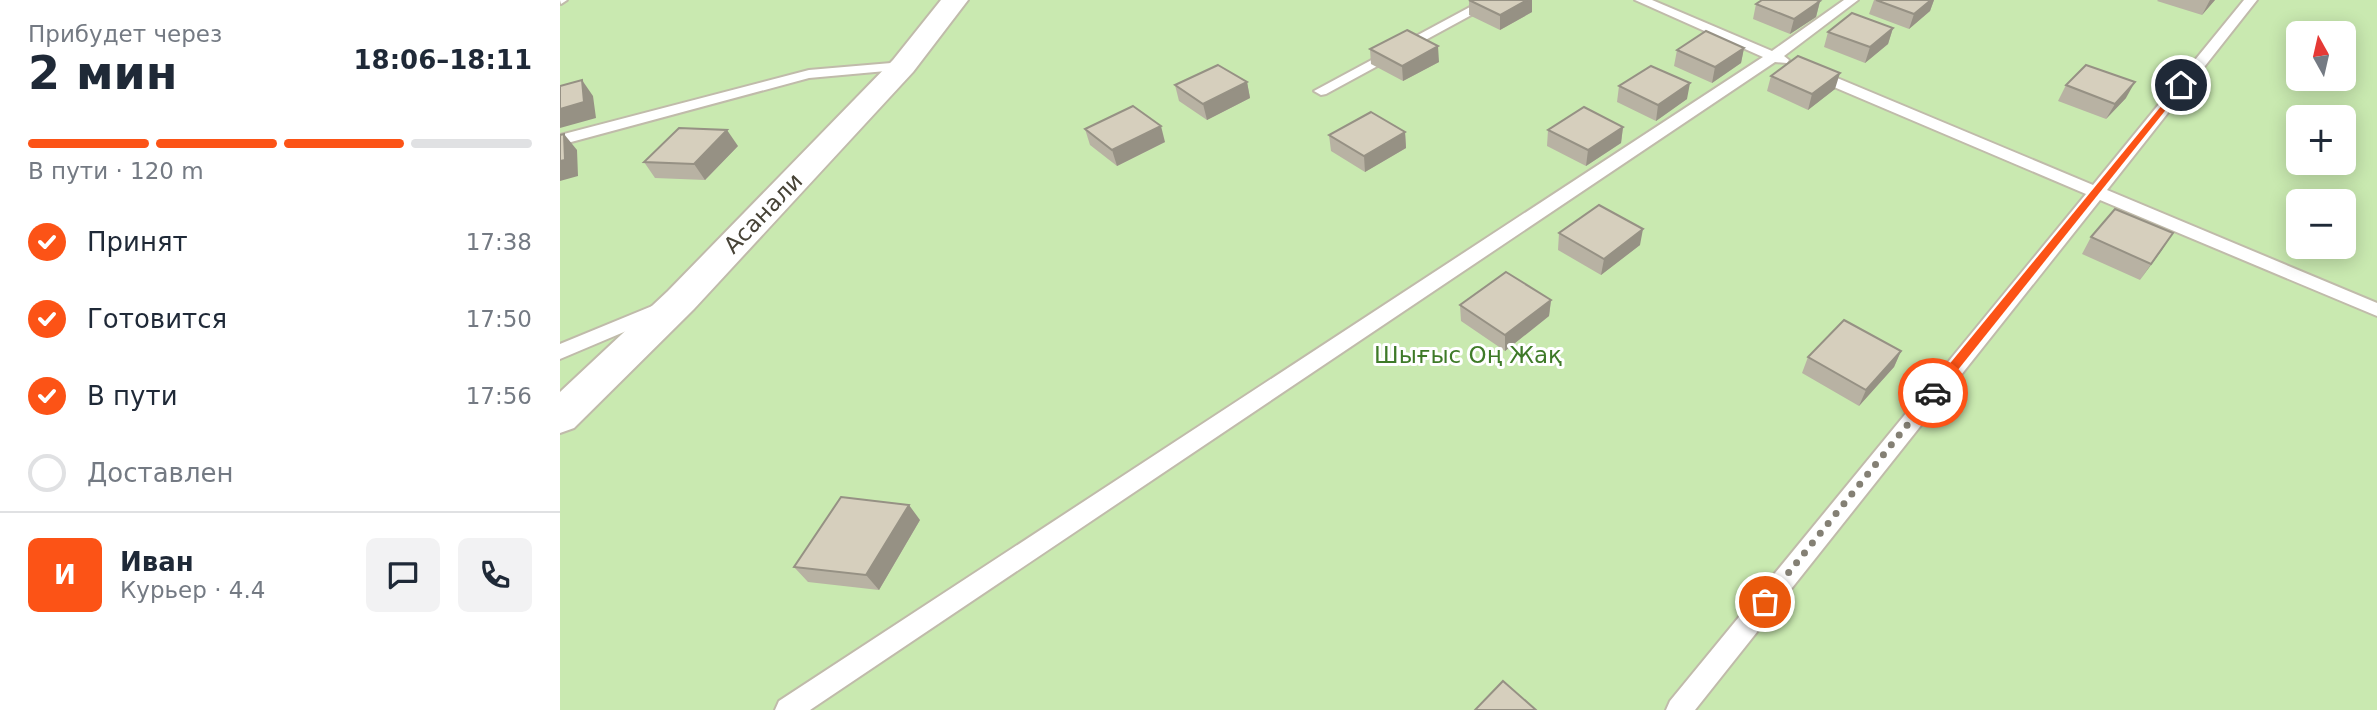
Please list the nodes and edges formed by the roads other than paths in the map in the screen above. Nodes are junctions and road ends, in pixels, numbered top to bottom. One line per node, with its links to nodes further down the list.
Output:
1 (955, 0): 7 (street, Асанали)
2 (1493, 0): 8 (lane)
3 (1641, 0): 6 (lane)
4 (1852, 0): 6 (lane)
5 (2251, 0): 10 (lane)
6 (1774, 56): 10 (lane); 15 (lane)
7 (903, 66): 9 (lane); 11 (street, Асанали)
8 (1321, 90)
9 (560, 141)
10 (2095, 191): 12 (lane); 16 (lane)
11 (681, 300): 13 (lane); 14 (street, Асанали)
12 (2377, 310)
13 (560, 352)
14 (560, 416)
15 (788, 710)
16 (1679, 710)

